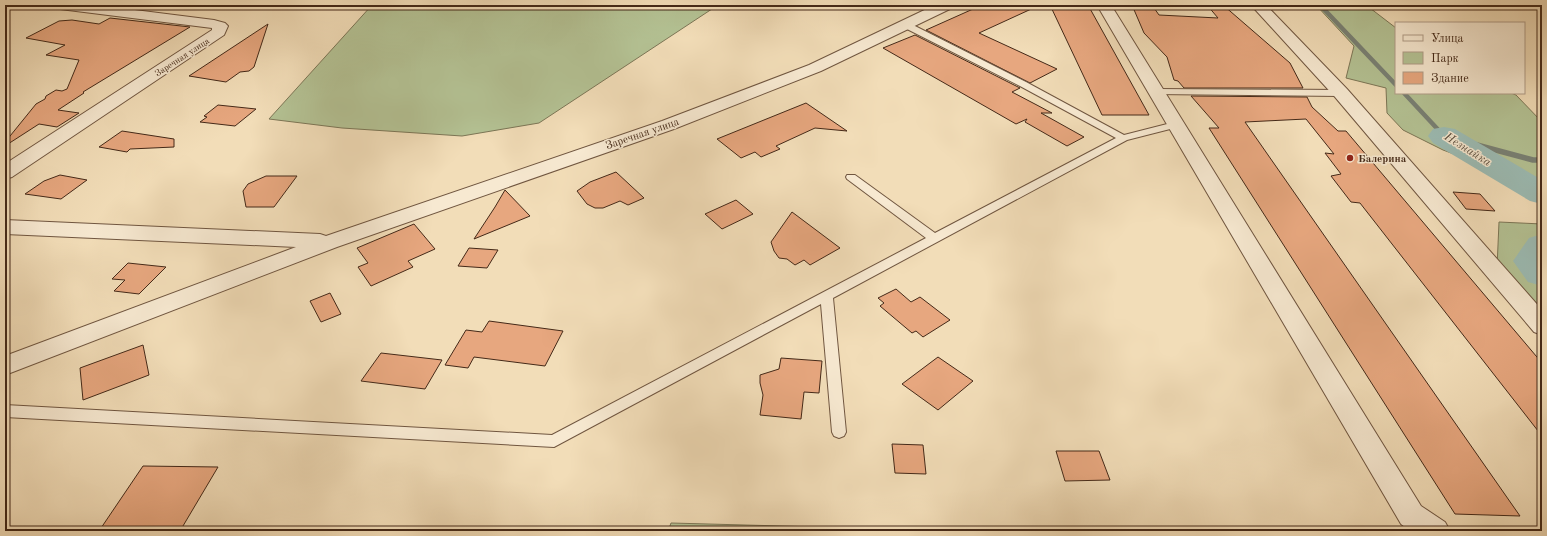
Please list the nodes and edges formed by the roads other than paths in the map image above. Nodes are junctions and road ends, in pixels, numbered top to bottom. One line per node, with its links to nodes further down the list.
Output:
1 (60, 5): 10 (street, Заречная улица)
2 (947, 5): 5 (street, Заречная улица)
3 (1104, 5): 6 (street)
4 (1258, 5): 7 (street)
5 (906, 25): 9 (lane); 14 (street, Заречная улица)
6 (1156, 92): 7 (lane); 8 (street)
7 (1341, 93): 16 (street)
8 (1175, 126): 9 (lane); 20 (street)
9 (1123, 138): 13 (lane)
10 (5, 173)
11 (850, 177): 13 (lane)
12 (5, 227): 14 (street, Заречная улица)
13 (935, 239): 15 (lane)
14 (329, 242): 17 (street, Заречная улица)
15 (828, 297): 18 (lane); 19 (lane)
16 (1542, 326)
17 (5, 366)
18 (5, 411)
19 (839, 432)
20 (1435, 531)

